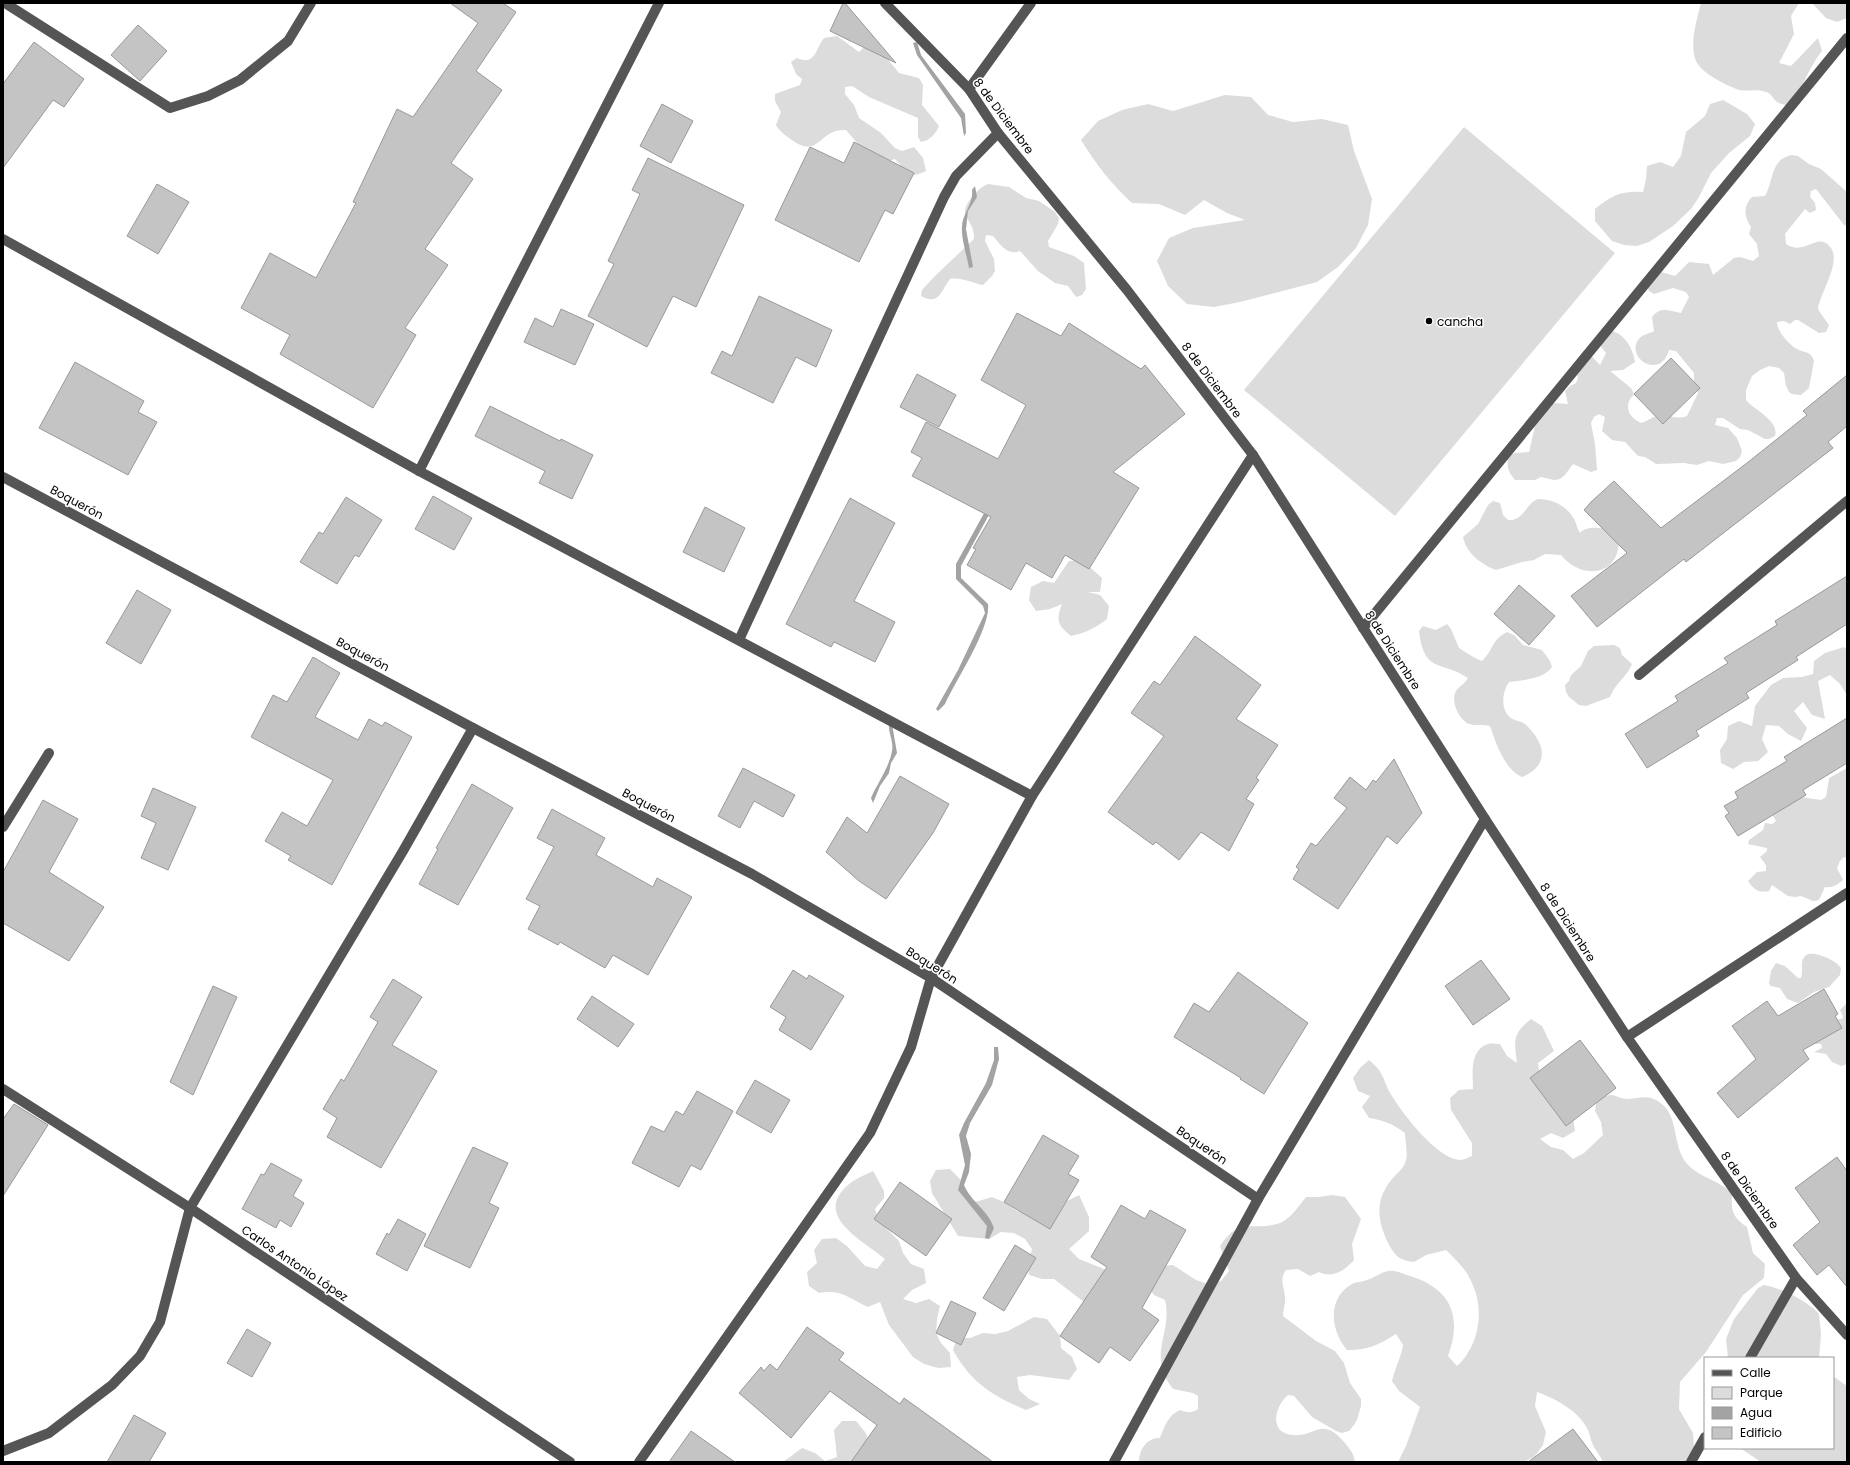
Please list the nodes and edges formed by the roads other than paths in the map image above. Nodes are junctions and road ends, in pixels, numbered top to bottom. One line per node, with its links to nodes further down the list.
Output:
1 (5, 3): 2 (street)
2 (311, 3)
3 (659, 3): 11 (street)
4 (885, 3): 7 (street, 8 de Diciembre)
5 (1031, 3): 7 (street)
6 (1847, 38): 14 (street)
7 (969, 89): 8 (street, 8 de Diciembre)
8 (998, 133): 10 (street, 8 de Diciembre); 15 (street)
9 (3, 239): 11 (street)
10 (1253, 455): 14 (street, 8 de Diciembre); 19 (street)
11 (419, 471): 15 (street)
12 (3, 477): 17 (street, Boquerón)
13 (1847, 501): 16 (street)
14 (1363, 628): 20 (street, 8 de Diciembre)
15 (739, 640): 19 (street)
16 (1639, 675)
17 (473, 728): 23 (street, Boquerón); 27 (street)
18 (49, 753): 21 (street)
19 (1032, 796): 23 (street)
20 (1485, 819): 24 (street, 8 de Diciembre); 26 (street)
21 (3, 827)
22 (1847, 893): 24 (street)
23 (931, 978): 26 (street, Boquerón); 34 (street)
24 (1627, 1037): 28 (street, 8 de Diciembre)
25 (3, 1088): 27 (street, Carlos Antonio López)
26 (1258, 1199): 35 (street)
27 (190, 1208): 32 (street); 33 (street, Carlos Antonio López)
28 (1796, 1278): 29 (street, 8 de Diciembre); 30 (street)
29 (1847, 1335)
30 (1751, 1357)
31 (1704, 1439): 36 (street)
32 (3, 1451)
33 (570, 1462)
34 (638, 1462)
35 (1114, 1462)
36 (1691, 1462)

